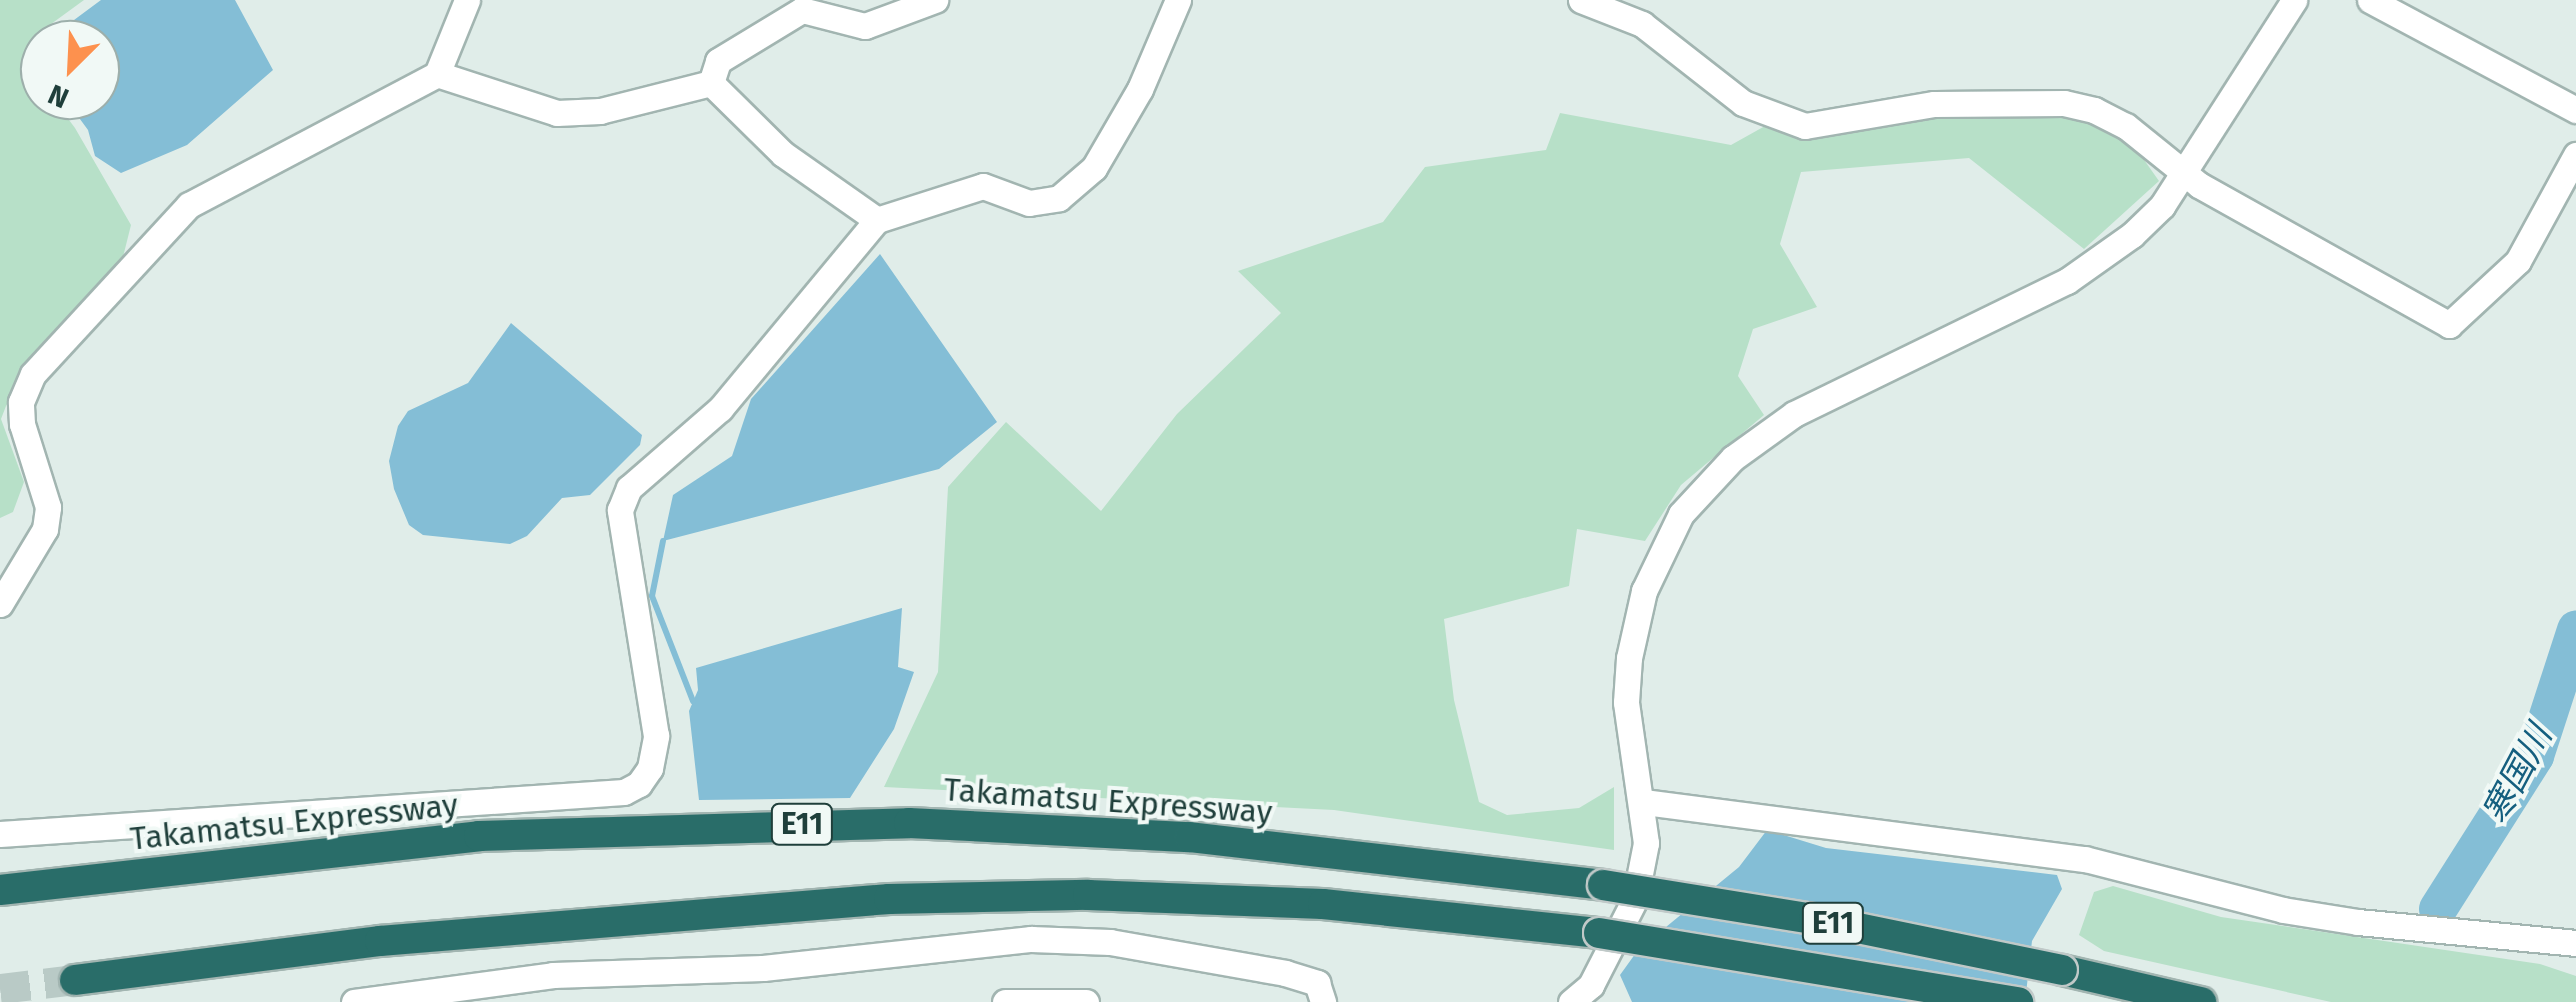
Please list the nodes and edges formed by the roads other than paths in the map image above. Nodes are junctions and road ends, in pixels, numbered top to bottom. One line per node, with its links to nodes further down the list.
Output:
1 (467, 0): 7 (street)
2 (935, 0): 8 (street)
3 (1178, 0): 12 (street)
4 (1581, 0): 11 (street)
5 (2294, 0): 11 (street)
6 (2370, 0): 9 (street)
7 (437, 74): 8 (street); 13 (street)
8 (712, 83): 12 (street)
9 (2576, 110)
10 (2576, 156): 11 (street)
11 (2184, 174): 14 (street)
12 (878, 220): 15 (street)
13 (0, 604)
14 (1644, 802): 17 (street); 23 (street)
15 (0, 834)
16 (0, 890): 25 (highway, Takamatsu Expressway / E11, bridge)
17 (2576, 943)
18 (75, 980): 24 (highway, E11, bridge)
19 (354, 1002): 22 (street)
20 (1006, 1002): 21 (street)
21 (1086, 1002)
22 (1323, 1002)
23 (1570, 1002)
24 (2018, 1002)
25 (2201, 1002)

